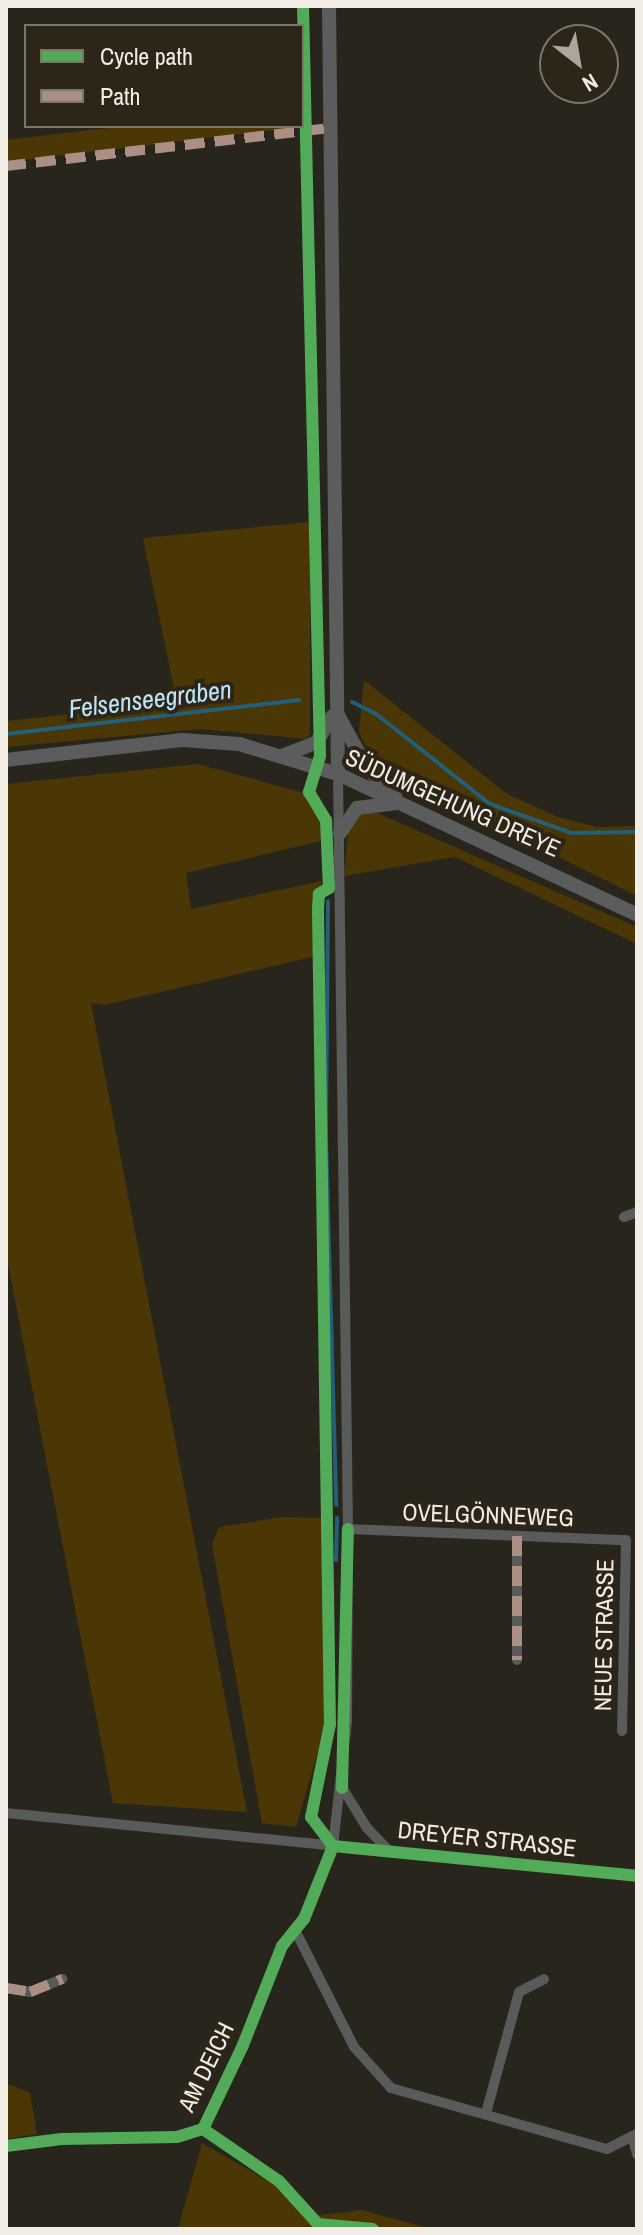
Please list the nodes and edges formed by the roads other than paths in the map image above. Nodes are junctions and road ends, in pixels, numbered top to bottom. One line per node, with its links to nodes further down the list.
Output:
1 (329, 6): 2 (main road)
2 (335, 708): 3 (main road); 5 (main road); 6 (main road)
3 (283, 755): 4 (main road, SÜDUMGEHUNG DREYE); 5 (main road, SÜDUMGEHUNG DREYE)
4 (6, 760)
5 (338, 774): 6 (main road, SÜDUMGEHUNG DREYE); 7 (street, AM DEICH)
6 (405, 806): 7 (main road); 8 (main road, SÜDUMGEHUNG DREYE)
7 (340, 833): 11 (street, AM DEICH)
8 (637, 915)
9 (637, 1212): 10 (street)
10 (624, 1217)
11 (348, 1529): 12 (street, OVELGÖNNEWEG); 16 (street, AM DEICH)
12 (517, 1536): 13 (street, OVELGÖNNEWEG); 14 (street)
13 (626, 1540): 15 (street, NEUE STRASSE)
14 (517, 1660)
15 (622, 1731)
16 (342, 1788): 18 (street, AM DEICH); 19 (street)
17 (6, 1813): 18 (street, DREYER STRASSE)
18 (333, 1846): 19 (street, DREYER STRASSE); 21 (street, AM DEICH)
19 (389, 1851): 20 (street, DREYER STRASSE)
20 (637, 1876)
21 (297, 1934): 25 (street); 27 (street, AM DEICH)
22 (63, 1979): 24 (street)
23 (544, 1979): 25 (street)
24 (6, 1988)
25 (486, 2113): 26 (street)
26 (635, 2136): 28 (street)
27 (6, 2146)
28 (637, 2154)

